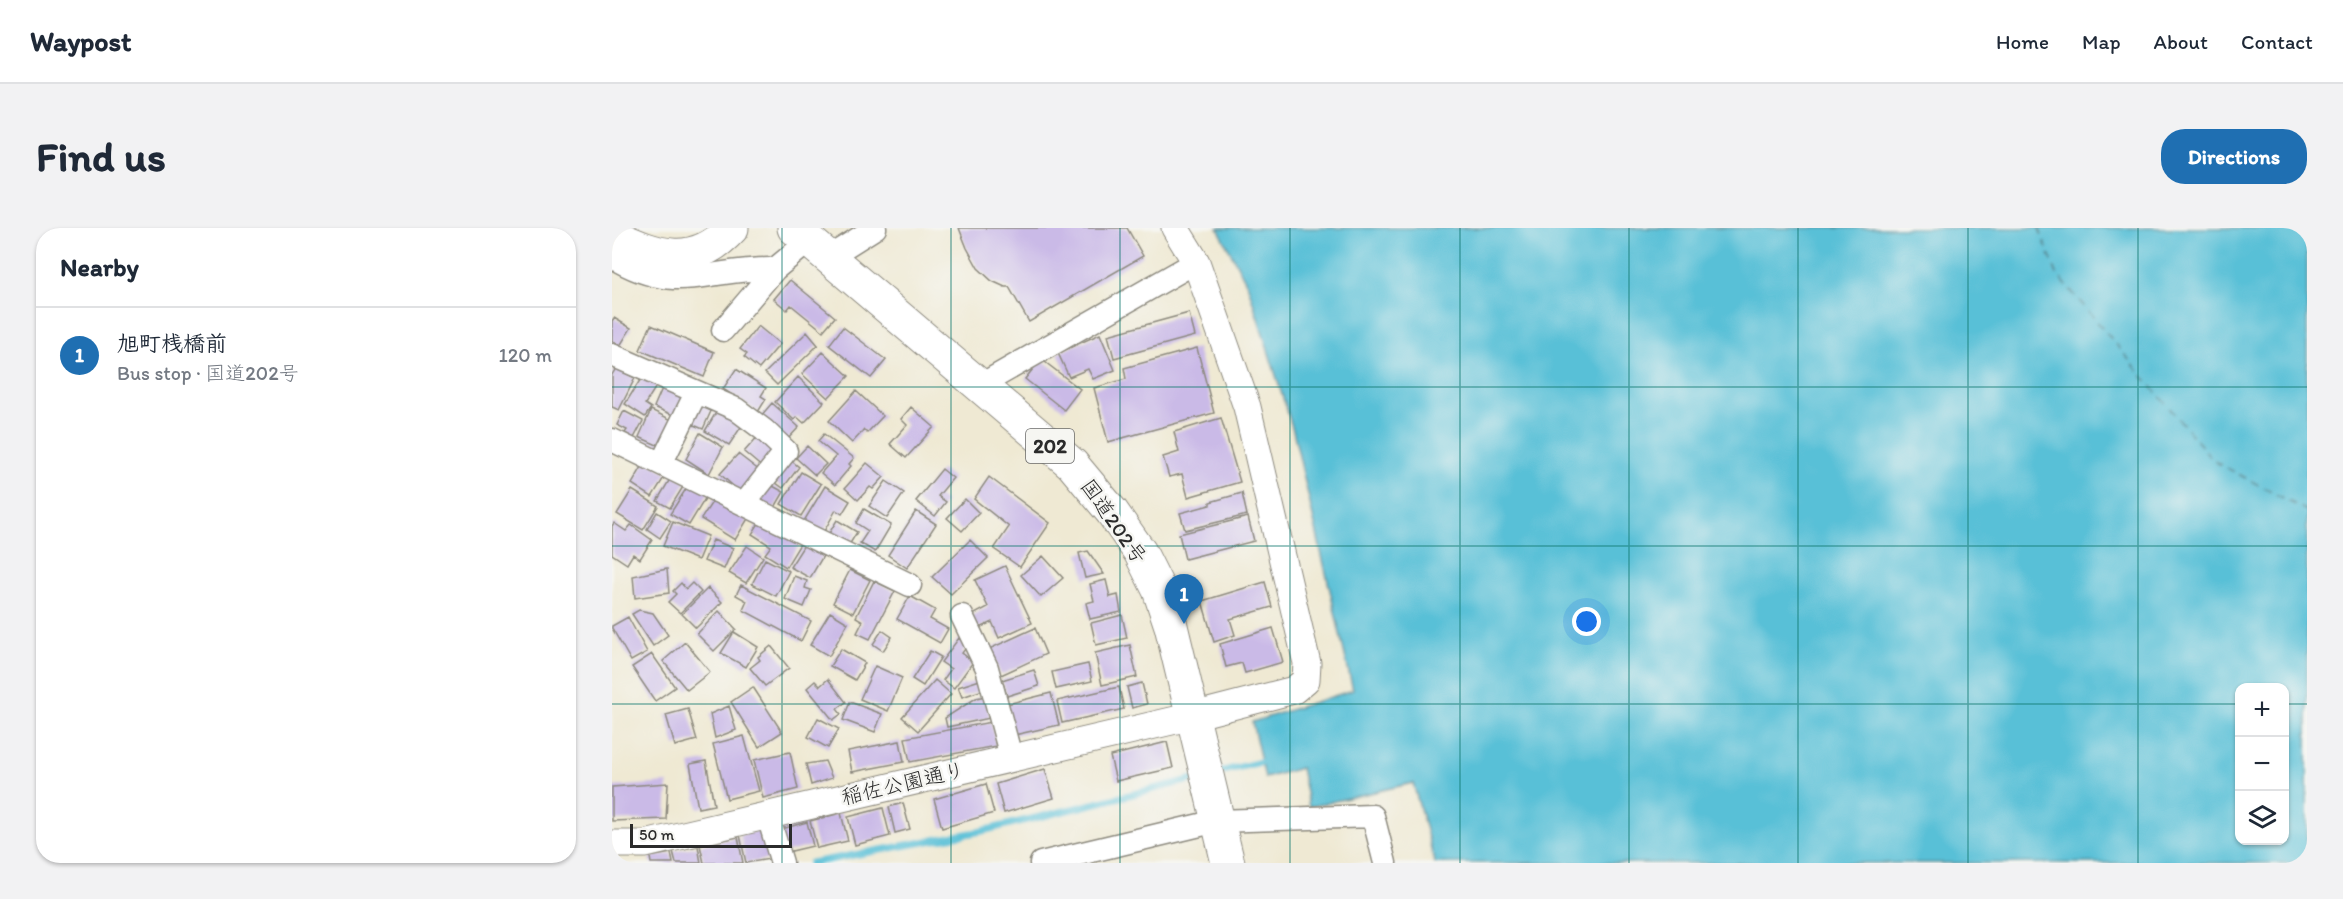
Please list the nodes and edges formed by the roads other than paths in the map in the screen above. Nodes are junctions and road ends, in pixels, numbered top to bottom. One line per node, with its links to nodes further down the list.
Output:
1 (732, 228): 4 (highway)
2 (875, 228): 5 (street)
3 (1175, 228): 7 (street, 稲佐公園通り)
4 (612, 235)
5 (811, 242): 8 (street); 11 (highway, 国道202号 / 202)
6 (612, 257): 8 (street)
7 (1196, 262): 11 (street); 18 (street, 稲佐公園通り)
8 (775, 269): 9 (street)
9 (723, 330)
10 (612, 355): 12 (street)
11 (980, 386): 18 (highway, 国道202号 / 202)
12 (696, 393): 14 (street); 15 (street)
13 (612, 440): 14 (street)
14 (662, 462): 15 (street)
15 (745, 503): 16 (street)
16 (909, 585)
17 (962, 616): 19 (street)
18 (1195, 727): 19 (street, 稲佐公園通り); 20 (highway, 国道202号 / 202)
19 (1011, 758): 21 (street, 稲佐公園通り)
20 (1215, 811): 24 (street); 25 (highway, 国道202号 / 202); 26 (street)
21 (768, 816): 22 (street, 稲佐公園通り); 23 (street)
22 (612, 844)
23 (781, 861)
24 (1041, 863)
25 (1228, 863)
26 (1385, 863)

